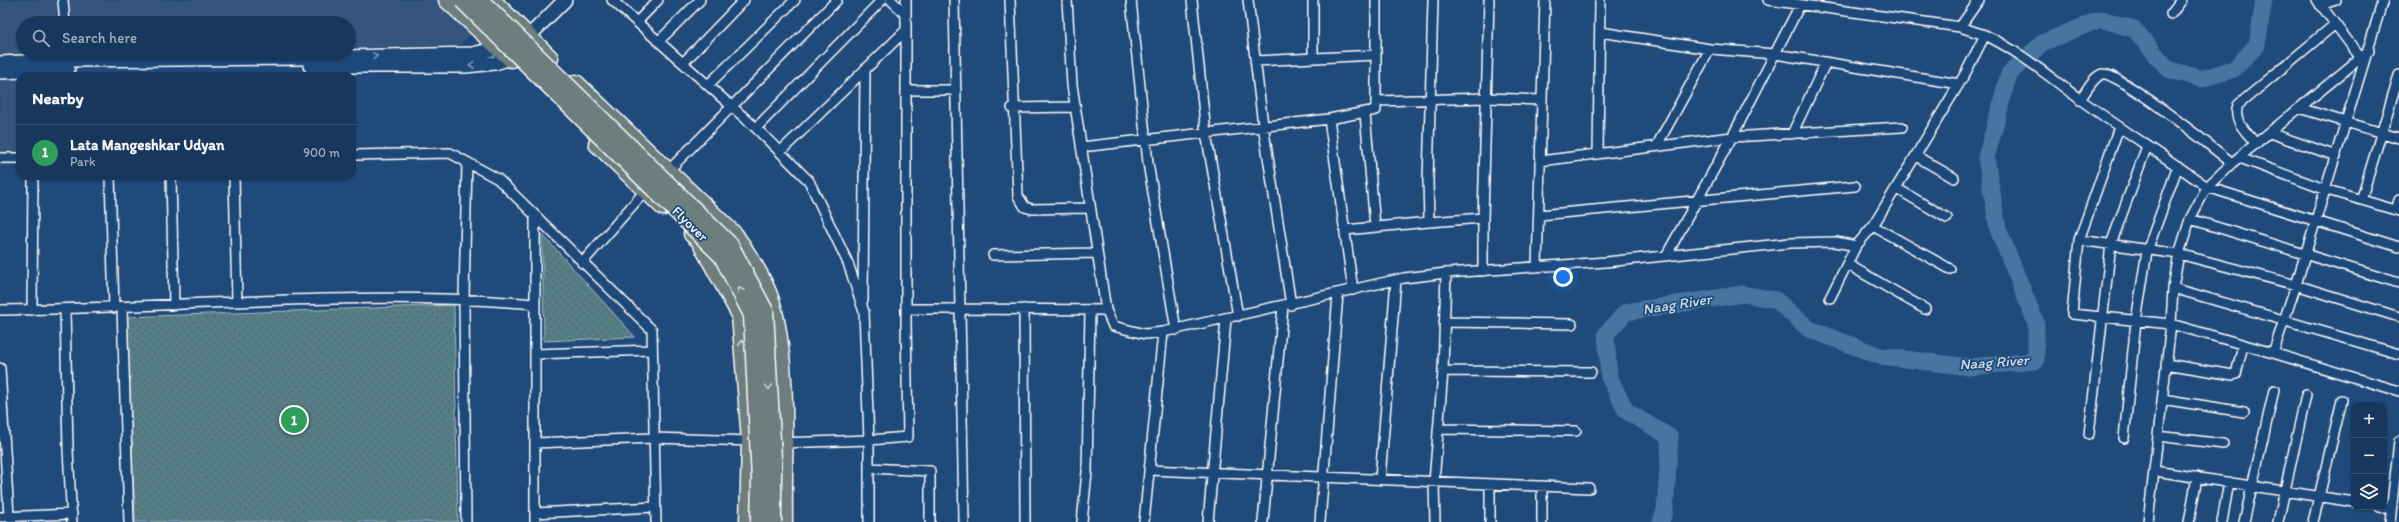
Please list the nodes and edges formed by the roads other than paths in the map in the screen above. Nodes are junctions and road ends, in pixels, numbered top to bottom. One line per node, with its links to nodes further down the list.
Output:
1 (63, 0): 39 (street)
2 (448, 0): 50 (highway)
3 (462, 0): 239 (highway, Flyover, one-way to 3, bridge)
4 (480, 0): 240 (highway, Flyover, one-way to 240, bridge)
5 (492, 0): 46 (highway)
6 (564, 0): 46 (main road)
7 (613, 0): 40 (street)
8 (658, 0): 40 (street)
9 (700, 0): 47 (street)
10 (744, 0): 60 (street)
11 (795, 0): 67 (street)
12 (837, 0): 75 (street)
13 (882, 0): 85 (street)
14 (891, 0): 38 (street)
15 (906, 0): 38 (street)
16 (954, 0): 69 (street)
17 (1010, 0): 77 (street)
18 (1067, 0): 76 (street)
19 (1131, 0): 92 (street)
20 (1192, 0): 86 (street)
21 (1248, 0): 57 (street)
22 (1313, 0): 55 (street)
23 (1376, 0): 52 (street)
24 (1433, 0): 71 (street)
25 (1489, 0): 70 (street)
26 (1545, 0): 72 (street)
27 (1600, 0): 44 (street)
28 (1768, 0): 35 (street)
29 (1839, 0): 36 (street)
30 (1979, 0): 42 (street)
31 (2182, 0): 37 (street)
32 (2336, 0): 34 (street)
33 (2383, 0): 49 (street)
34 (2319, 2): 41 (street)
35 (1800, 5): 36 (street); 51 (street)
36 (1836, 10): 42 (street)
37 (2171, 14)
38 (906, 15): 43 (street)
39 (64, 16)
40 (636, 22): 47 (street)
41 (2334, 25): 54 (street); 93 (street)
42 (1960, 27): 45 (street)
43 (906, 30): 61 (street); 68 (street)
44 (1600, 32): 48 (street); 98 (street)
45 (1985, 35): 66 (street); 73 (street)
46 (534, 41): 50 (main road); 109 (highway)
47 (659, 41): 60 (street)
48 (1710, 49): 51 (street); 94 (street)
49 (2369, 51): 54 (street); 81 (street)
50 (505, 53): 53 (main road, one-way to 50); 63 (main road, one-way to 63); 119 (highway)
51 (1775, 54): 58 (street); 90 (street)
52 (1376, 55): 55 (street); 74 (street)
53 (356, 56)
54 (2360, 57): 78 (street)
55 (1313, 58): 57 (street)
56 (68, 60): 62 (main road); 63 (main road)
57 (1255, 61): 82 (street)
58 (1826, 62): 66 (street); 89 (street)
59 (0, 63): 62 (main road)
60 (683, 63): 67 (street)
61 (865, 69): 97 (street); 164 (street)
62 (25, 70): 64 (main road)
63 (317, 71)
64 (0, 72)
65 (2399, 75): 88 (street)
66 (1959, 84): 100 (street)
67 (708, 85): 75 (street)
68 (906, 90): 69 (street); 170 (street)
69 (956, 90): 167 (street)
70 (1486, 98): 71 (street); 72 (street); 127 (street)
71 (1430, 100): 74 (street); 130 (street)
72 (1542, 100): 105 (street)
73 (2080, 100): 84 (street); 107 (street)
74 (1376, 101): 79 (street)
75 (732, 107): 85 (street); 109 (street)
76 (1075, 107): 77 (street); 96 (street)
77 (1012, 108): 123 (street)
78 (2299, 108): 81 (street); 87 (street)
79 (1365, 114): 80 (street); 132 (street)
80 (1329, 119): 82 (street); 134 (street)
81 (2347, 122): 88 (street); 101 (street)
82 (1263, 125): 86 (street); 162 (street)
83 (1902, 127): 89 (street)
84 (2119, 127): 95 (street); 135 (street)
85 (756, 128): 97 (street)
86 (1206, 133): 92 (street); 174 (street)
87 (2270, 133): 93 (street); 101 (street)
88 (2382, 133): 91 (street); 120 (street)
89 (1792, 134): 90 (street)
90 (1732, 137): 94 (street); 122 (street)
91 (2399, 138)
92 (1145, 141): 96 (street); 183 (street)
93 (2256, 144): 104 (street)
94 (1657, 146): 98 (street)
95 (2147, 146): 108 (street); 136 (street)
96 (1081, 147): 123 (street)
97 (780, 152): 164 (street)
98 (1598, 154): 105 (street)
99 (356, 155): 106 (street)
100 (1916, 156): 110 (street); 117 (street)
101 (2336, 156): 118 (street)
102 (0, 158): 103 (street)
103 (16, 158)
104 (2240, 158): 107 (street); 118 (street)
105 (1540, 161): 125 (street)
106 (467, 162): 126 (street); 157 (street)
107 (2232, 163): 116 (street)
108 (2178, 166): 116 (street); 139 (street)
109 (669, 170): 210 (highway)
110 (1954, 178)
111 (33, 180): 169 (street)
112 (110, 180): 163 (street)
113 (171, 180): 161 (street)
114 (234, 180): 159 (street)
115 (1855, 186): 122 (street)
116 (2207, 187): 129 (street); 131 (street)
117 (1896, 188): 128 (street); 133 (street)
118 (2324, 189): 120 (street); 131 (street)
119 (645, 192): 145 (street); 207 (highway, one-way to 119)
120 (2361, 200): 124 (street)
121 (2399, 200): 124 (street)
122 (1696, 202): 125 (street); 144 (street)
123 (1089, 208): 140 (street)
124 (2397, 211)
125 (1539, 215): 147 (street)
126 (535, 216): 145 (street); 160 (street)
127 (1483, 218): 130 (street); 149 (street)
128 (1947, 218)
129 (2190, 218): 141 (street); 142 (street)
130 (1429, 222): 132 (street)
131 (2315, 222): 138 (street); 142 (street)
132 (1374, 226): 134 (street)
133 (1873, 226): 137 (street); 148 (street)
134 (1345, 230): 155 (street)
135 (2079, 240): 136 (street); 176 (street)
136 (2112, 244): 139 (street); 176 (street)
137 (1856, 246): 144 (street); 146 (street)
138 (2399, 247)
139 (2146, 251): 141 (street); 179 (street)
140 (1097, 253): 143 (street); 173 (street)
141 (2178, 254): 153 (street); 154 (street)
142 (2305, 254): 152 (street); 153 (street)
143 (993, 255)
144 (1666, 256): 147 (street)
145 (582, 263): 186 (street)
146 (1847, 264): 158 (street); 165 (street)
147 (1537, 267): 149 (street)
148 (1950, 269)
149 (1482, 271): 150 (street)
150 (1446, 273): 151 (street); 180 (street)
151 (1396, 280): 155 (street); 219 (street)
152 (2399, 283)
153 (2296, 285): 175 (street); 178 (street)
154 (2173, 288): 178 (street); 182 (street)
155 (1353, 290): 156 (street)
156 (1338, 294): 162 (street); 218 (street)
157 (464, 298): 159 (street); 160 (street); 236 (street)
158 (1830, 298)
159 (237, 302): 161 (street)
160 (535, 304): 188 (street)
161 (174, 305): 163 (street)
162 (1287, 306): 174 (street); 216 (street)
163 (118, 308): 166 (street); 235 (street)
164 (863, 308): 206 (street)
165 (1925, 308)
166 (65, 309): 169 (street); 233 (street)
167 (960, 309): 170 (street); 171 (street); 244 (street)
168 (0, 310): 169 (street)
169 (32, 310)
170 (906, 310): 206 (street)
171 (1024, 310): 172 (street); 245 (street)
172 (1090, 310): 173 (street); 246 (street)
173 (1106, 310): 184 (street)
174 (1238, 316): 177 (street)
175 (2399, 317)
176 (2102, 318): 179 (street); 202 (street)
177 (1226, 319): 183 (street); 215 (street)
178 (2284, 319): 187 (street); 189 (street)
179 (2136, 321): 182 (street); 205 (street)
180 (1444, 322): 181 (street); 192 (street)
181 (1572, 324)
182 (2171, 324): 185 (street); 190 (street)
183 (1176, 330): 184 (street)
184 (1163, 332): 213 (street)
185 (2243, 346): 187 (street); 190 (street)
186 (652, 350): 188 (street); 204 (street)
187 (2273, 353): 195 (street)
188 (535, 354): 209 (street)
189 (2399, 354)
190 (2166, 364): 197 (street)
191 (0, 368): 232 (street)
192 (1443, 371): 193 (street); 200 (street)
193 (1591, 372)
194 (2274, 390): 223 (street)
195 (2399, 390)
196 (2306, 395): 226 (street)
197 (2162, 399): 199 (street); 203 (street)
198 (2342, 400): 227 (street)
199 (2244, 412)
200 (1438, 429): 201 (street); 220 (street)
201 (1576, 431)
202 (2089, 434)
203 (2158, 436): 211 (street); 214 (street)
204 (653, 438): 207 (street); 209 (street); 229 (street)
205 (2124, 438)
206 (869, 440): 210 (street); 212 (street)
207 (750, 441): 210 (street); 238 (highway)
208 (2399, 441): 231 (street)
209 (535, 443): 234 (street)
210 (783, 444): 241 (highway)
211 (2223, 444)
212 (869, 468): 242 (street); 243 (street)
213 (1149, 470): 215 (street); 247 (street)
214 (2155, 471): 217 (street); 254 (street)
215 (1212, 472): 216 (street); 248 (street)
216 (1267, 475): 218 (street); 249 (street)
217 (2197, 476): 221 (street); 255 (street)
218 (1324, 477): 219 (street); 250 (street)
219 (1380, 479): 220 (street)
220 (1434, 482): 222 (street); 251 (street)
221 (2229, 482): 223 (street); 256 (street)
222 (1490, 484): 224 (street); 252 (street)
223 (2252, 485): 226 (street); 257 (street)
224 (1542, 486): 225 (street); 253 (street)
225 (1588, 488)
226 (2284, 490): 227 (street); 258 (street)
227 (2318, 495): 228 (street); 259 (street)
228 (2351, 501)
229 (655, 507): 234 (street); 237 (street)
230 (2387, 508): 231 (street)
231 (2391, 509): 260 (street)
232 (5, 516): 233 (street)
233 (72, 518)
234 (535, 518)
235 (129, 522)
236 (466, 522)
237 (656, 522)
238 (748, 522)
239 (759, 522)
240 (773, 522)
241 (784, 522)
242 (868, 522)
243 (930, 522)
244 (964, 522)
245 (1025, 522)
246 (1082, 522)
247 (1144, 522)
248 (1208, 522)
249 (1263, 522)
250 (1320, 522)
251 (1435, 522)
252 (1490, 522)
253 (1542, 522)
254 (2148, 522)
255 (2188, 522)
256 (2222, 522)
257 (2244, 522)
258 (2278, 522)
259 (2313, 522)
260 (2390, 522)

